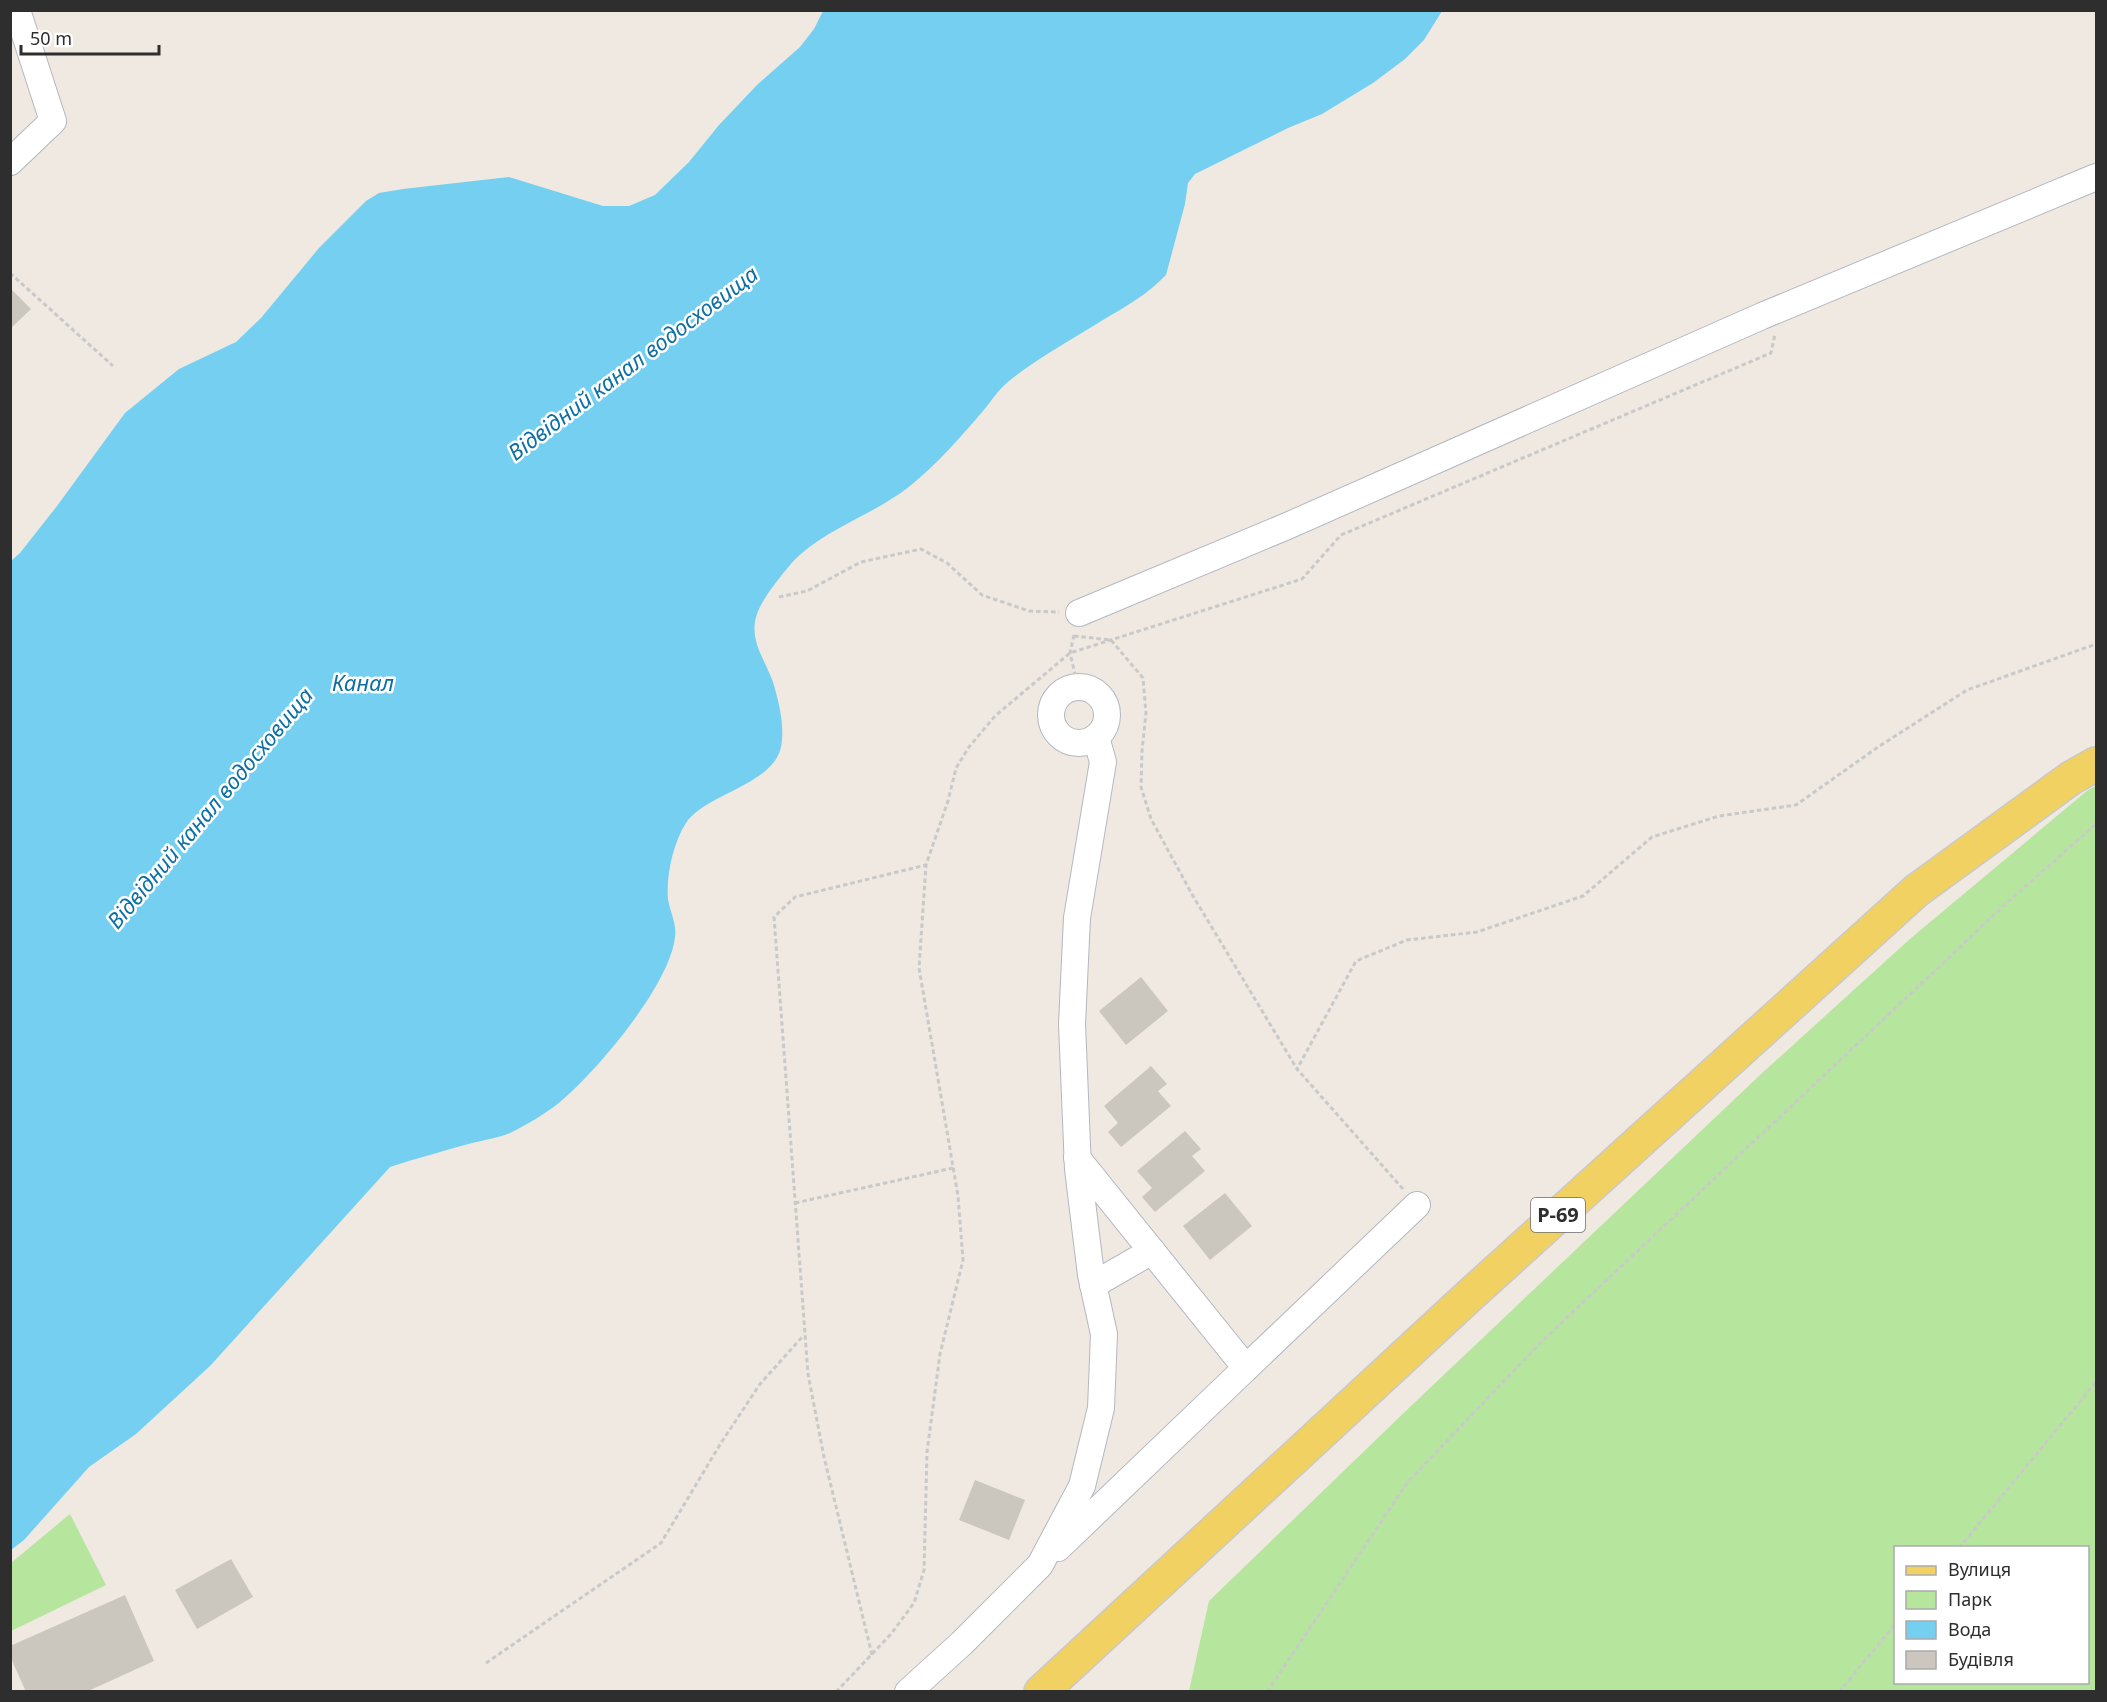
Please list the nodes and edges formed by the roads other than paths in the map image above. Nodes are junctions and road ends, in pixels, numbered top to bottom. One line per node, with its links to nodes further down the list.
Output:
1 (17, 10): 2 (lane)
2 (10, 162)
3 (2097, 177): 4 (lane)
4 (1076, 625)
5 (1096, 737): 5 (lane); 7 (lane)
6 (2097, 764): 14 (main road, Р-69)
7 (1077, 1158): 9 (lane); 10 (lane)
8 (1417, 1205): 11 (lane)
9 (1152, 1251): 10 (lane); 11 (lane)
10 (1093, 1285): 12 (lane)
11 (1246, 1368): 12 (lane)
12 (1041, 1565): 13 (lane)
13 (908, 1692)
14 (1041, 1692)

